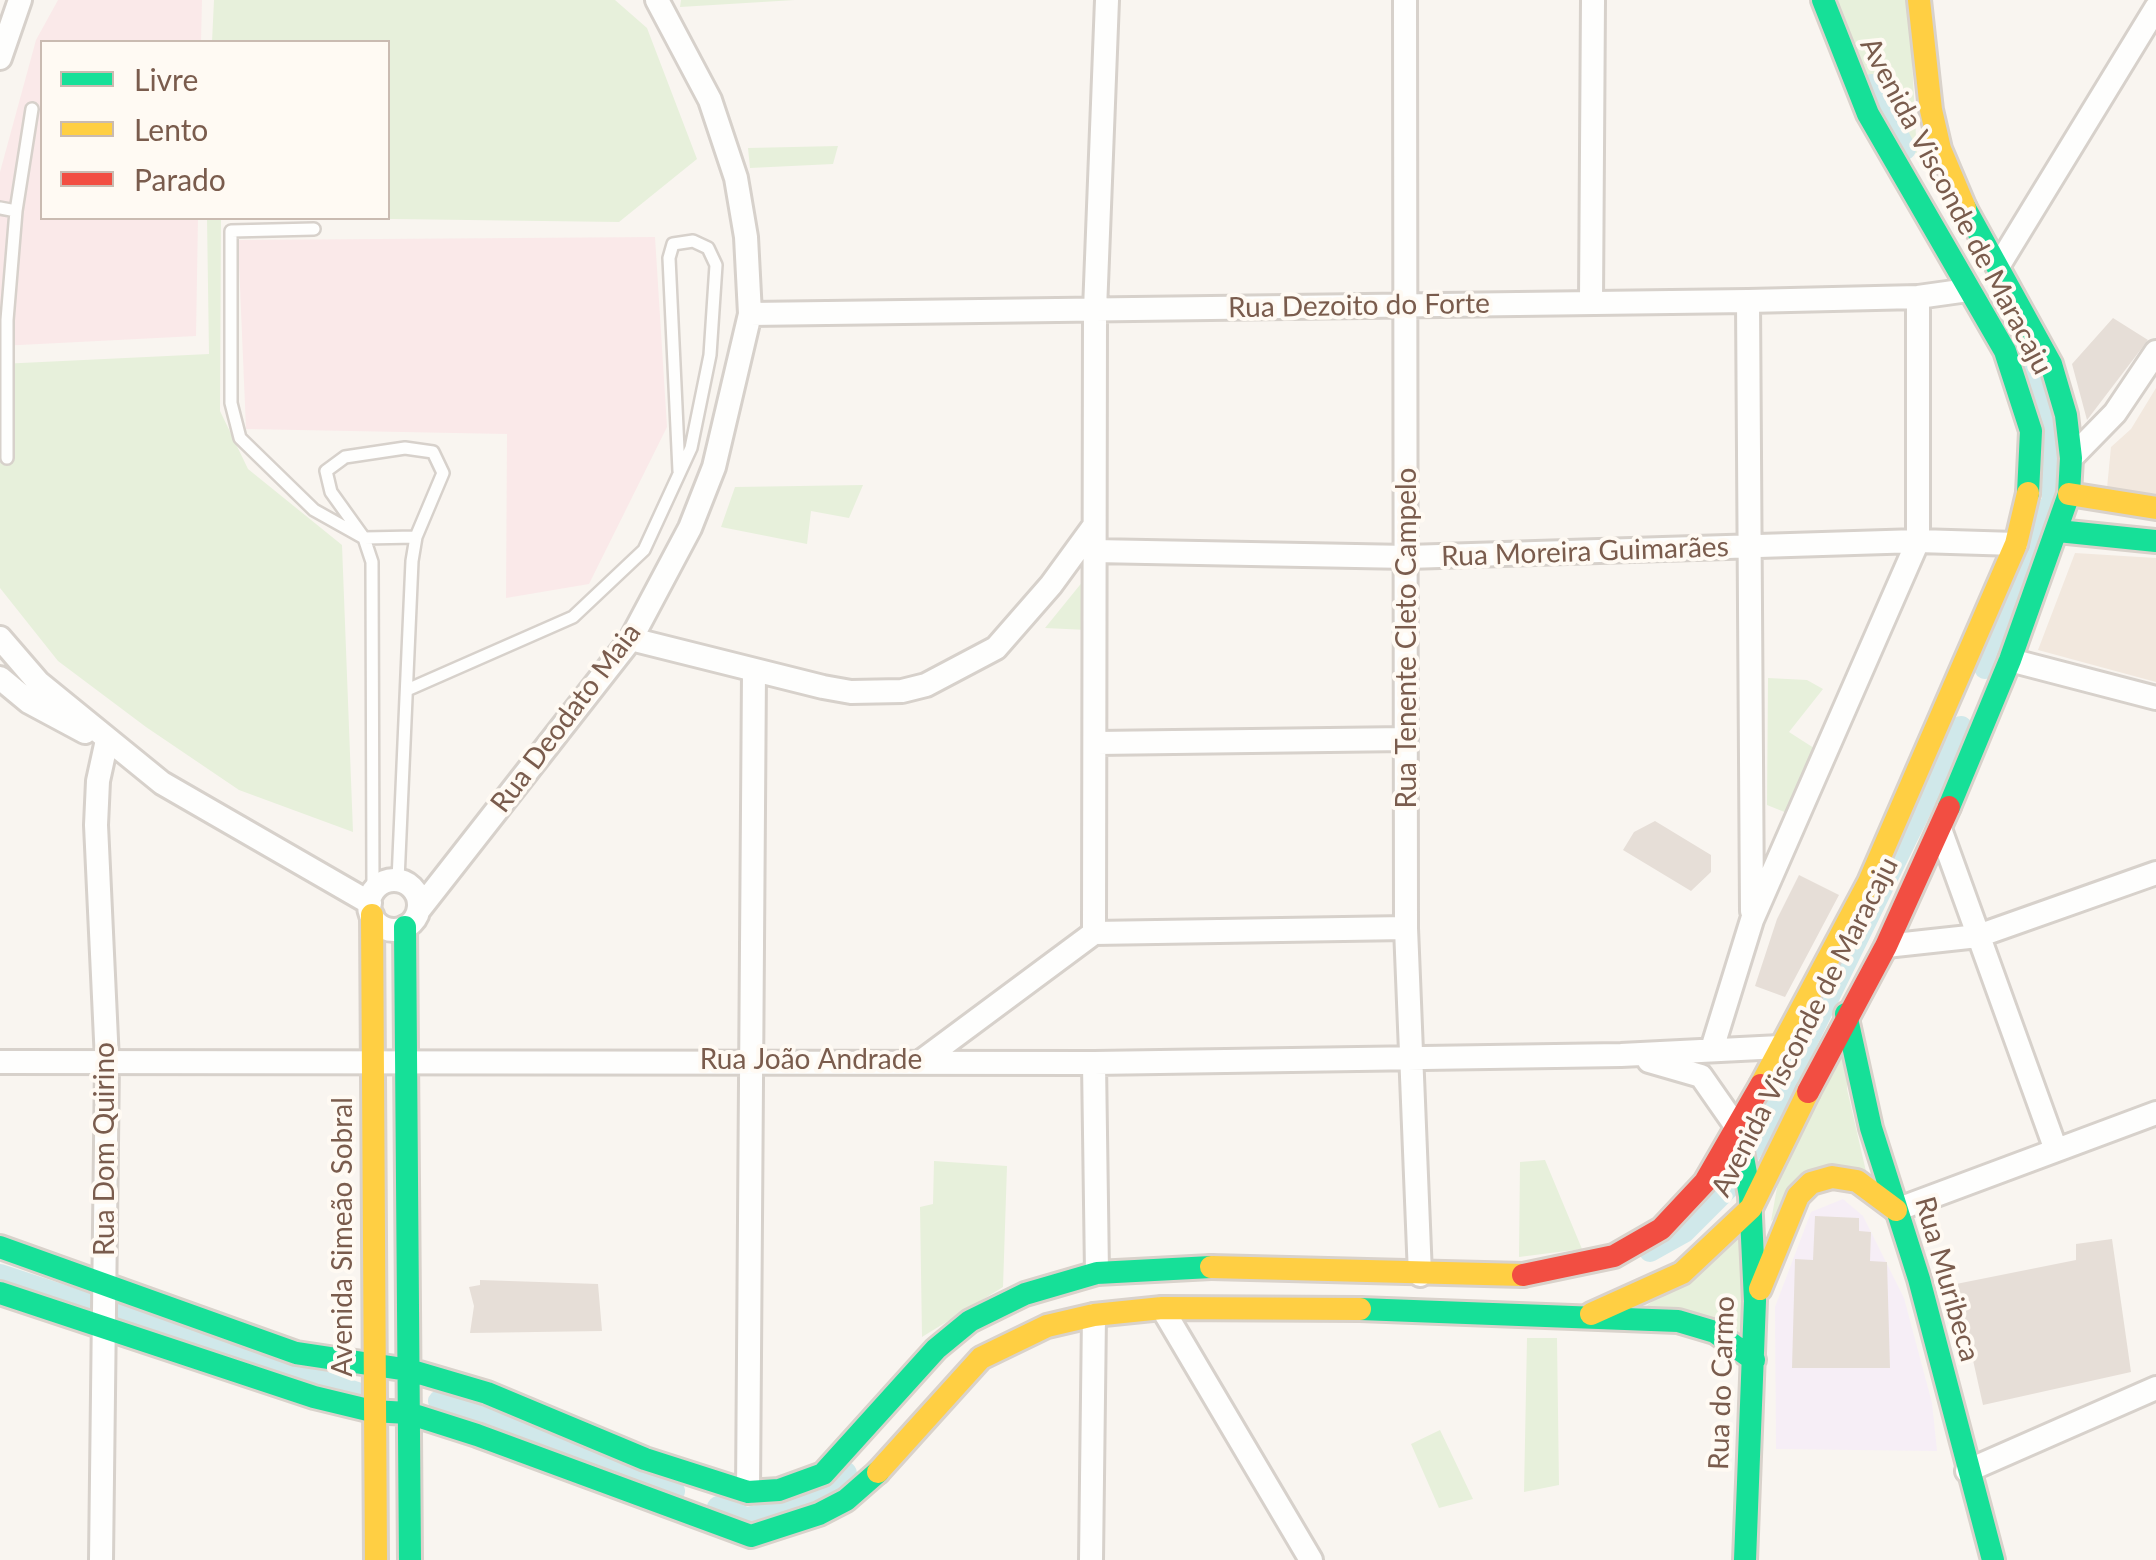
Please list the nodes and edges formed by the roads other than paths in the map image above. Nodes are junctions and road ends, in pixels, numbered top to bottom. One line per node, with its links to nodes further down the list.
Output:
1 (20, 0): 9 (street)
2 (657, 0): 21 (street, Rua Deodato Maia)
3 (1107, 0): 20 (street)
4 (1405, 0): 19 (street, Rua Tenente Cleto Campelo)
5 (1593, 0): 17 (street)
6 (1823, 0): 15 (main road, Avenida Visconde de Maracaju)
7 (1919, 0): 14 (main road, Avenida Visconde de Maracaju)
8 (2156, 8): 14 (street)
9 (0, 58)
10 (32, 109): 12 (lane)
11 (0, 208): 12 (lane)
12 (16, 211): 23 (lane)
13 (314, 228): 31 (lane)
14 (2000, 265): 24 (main road, Avenida Visconde de Maracaju)
15 (1968, 290): 16 (street, Rua Dezoito do Forte); 34 (main road, Avenida Visconde de Maracaju)
16 (1918, 297): 18 (street, Rua Dezoito do Forte); 32 (street)
17 (1592, 300): 18 (street, Rua Dezoito do Forte); 19 (street, Rua Dezoito do Forte)
18 (1748, 301): 35 (street)
19 (1406, 306): 20 (street, Rua Dezoito do Forte); 37 (street, Rua Tenente Cleto Campelo)
20 (1094, 310): 21 (street, Rua Dezoito do Forte); 28 (street)
21 (750, 314): 39 (street, Rua Deodato Maia)
22 (2156, 352): 24 (street)
23 (8, 458)
24 (2071, 458): 26 (main road, Avenida Visconde de Maracaju)
25 (678, 470): 25 (lane); 44 (lane)
26 (2068, 494): 27 (main road); 29 (main road, Avenida Visconde de Maracaju)
27 (2156, 508)
28 (1094, 526): 36 (street); 41 (street)
29 (2058, 532): 33 (main road); 40 (main road, Avenida Visconde de Maracaju)
30 (416, 537): 31 (lane); 31 (lane); 44 (lane)
31 (364, 538): 55 (lane)
32 (1918, 541): 34 (street, Rua Moreira Guimarães); 35 (street, Rua Moreira Guimarães); 52 (street)
33 (2156, 542)
34 (2016, 544): 43 (main road, Avenida Visconde de Maracaju)
35 (1746, 546): 37 (street, Rua Moreira Guimarães); 50 (street)
36 (1094, 551): 37 (street, Rua Moreira Guimarães); 49 (street)
37 (1408, 558): 47 (street, Rua Tenente Cleto Campelo)
38 (0, 638): 48 (street)
39 (631, 639): 41 (street); 56 (street, Rua Deodato Maia)
40 (2010, 660): 45 (street); 46 (main road, Avenida Visconde de Maracaju)
41 (754, 672): 67 (street)
42 (0, 678): 48 (street)
43 (1957, 683): 46 (main road); 63 (main road, Avenida Visconde de Maracaju)
44 (407, 690): 54 (lane)
45 (2156, 698)
46 (1992, 702): 51 (main road, Avenida Visconde de Maracaju)
47 (1406, 739): 49 (street); 58 (street, Rua Tenente Cleto Campelo)
48 (107, 740): 55 (street); 69 (street, Rua Dom Quirino)
49 (1097, 743): 59 (street)
50 (1749, 813): 52 (street); 57 (street)
51 (1940, 829): 60 (street); 61 (main road, Avenida Visconde de Maracaju)
52 (1789, 833): 57 (street)
53 (2156, 872): 60 (street)
54 (398, 880): 55 (street); 56 (street)
55 (372, 903): 56 (street); 73 (main road, Avenida Simeão Sobral)
56 (412, 919): 72 (main road)
57 (1752, 920): 64 (street)
58 (1406, 928): 59 (street); 66 (street, Rua Tenente Cleto Campelo)
59 (1094, 933): 68 (street)
60 (1978, 936): 61 (street); 76 (street)
61 (1886, 946): 62 (main road, Avenida Visconde de Maracaju)
62 (1846, 1014): 77 (main road, Avenida Visconde de Maracaju); 78 (main road, Rua Muribeca)
63 (1780, 1046): 64 (street, Rua João Andrade); 75 (main road, Avenida Visconde de Maracaju)
64 (1712, 1050): 65 (street, Rua João Andrade)
65 (1622, 1056): 66 (street, Rua João Andrade); 75 (street, Rua João Andrade)
66 (1410, 1059): 71 (street, Rua João Andrade); 81 (street, Rua Tenente Cleto Campelo)
67 (752, 1060): 68 (street, Rua João Andrade); 72 (street, Rua João Andrade); 96 (street)
68 (922, 1060): 71 (street, Rua João Andrade)
69 (107, 1061): 70 (street, Rua João Andrade); 73 (street, Rua João Andrade); 82 (street, Rua Dom Quirino)
70 (0, 1062)
71 (1094, 1063): 80 (street)
72 (406, 1064): 73 (street, Rua João Andrade); 91 (main road)
73 (374, 1065): 90 (main road, Avenida Simeão Sobral)
74 (2156, 1114): 76 (street)
75 (1740, 1139): 77 (main road, Rua do Carmo); 81 (main road, Avenida Visconde de Maracaju)
76 (2056, 1150): 78 (street)
77 (1751, 1202): 84 (main road, Rua do Carmo); 87 (main road, Avenida Visconde de Maracaju)
78 (1896, 1210): 84 (main road); 95 (main road, Rua Muribeca)
79 (0, 1247): 82 (main road, Avenida Visconde de Maracaju)
80 (1097, 1273): 81 (main road, Avenida Visconde de Maracaju); 96 (main road, Avenida Visconde de Maracaju)
81 (1420, 1275)
82 (104, 1287): 88 (street, Rua Dom Quirino); 90 (main road, Avenida Visconde de Maracaju)
83 (0, 1293): 88 (main road)
84 (1755, 1302): 89 (main road, Rua do Carmo)
85 (1162, 1308): 86 (main road, Avenida Visconde de Maracaju); 87 (main road, Avenida Visconde de Maracaju); 103 (street)
86 (1094, 1315): 97 (main road, Avenida Visconde de Maracaju); 102 (street)
87 (1578, 1319): 89 (main road)
88 (104, 1325): 93 (main road); 98 (street, Rua Dom Quirino)
89 (1754, 1360): 104 (main road, Rua do Carmo)
90 (372, 1367): 91 (main road, Avenida Visconde de Maracaju); 93 (main road, Avenida Simeão Sobral)
91 (409, 1370): 94 (main road); 96 (main road, Avenida Visconde de Maracaju)
92 (2156, 1388): 95 (street)
93 (372, 1410): 94 (main road); 99 (main road, Avenida Simeão Sobral)
94 (408, 1413): 97 (main road); 100 (main road)
95 (1967, 1471): 105 (main road, Rua Muribeca)
96 (748, 1492)
97 (751, 1536): 101 (street)
98 (100, 1560)
99 (376, 1560)
100 (410, 1560)
101 (751, 1560)
102 (1092, 1560)
103 (1311, 1560)
104 (1746, 1560)
105 (1993, 1560)

